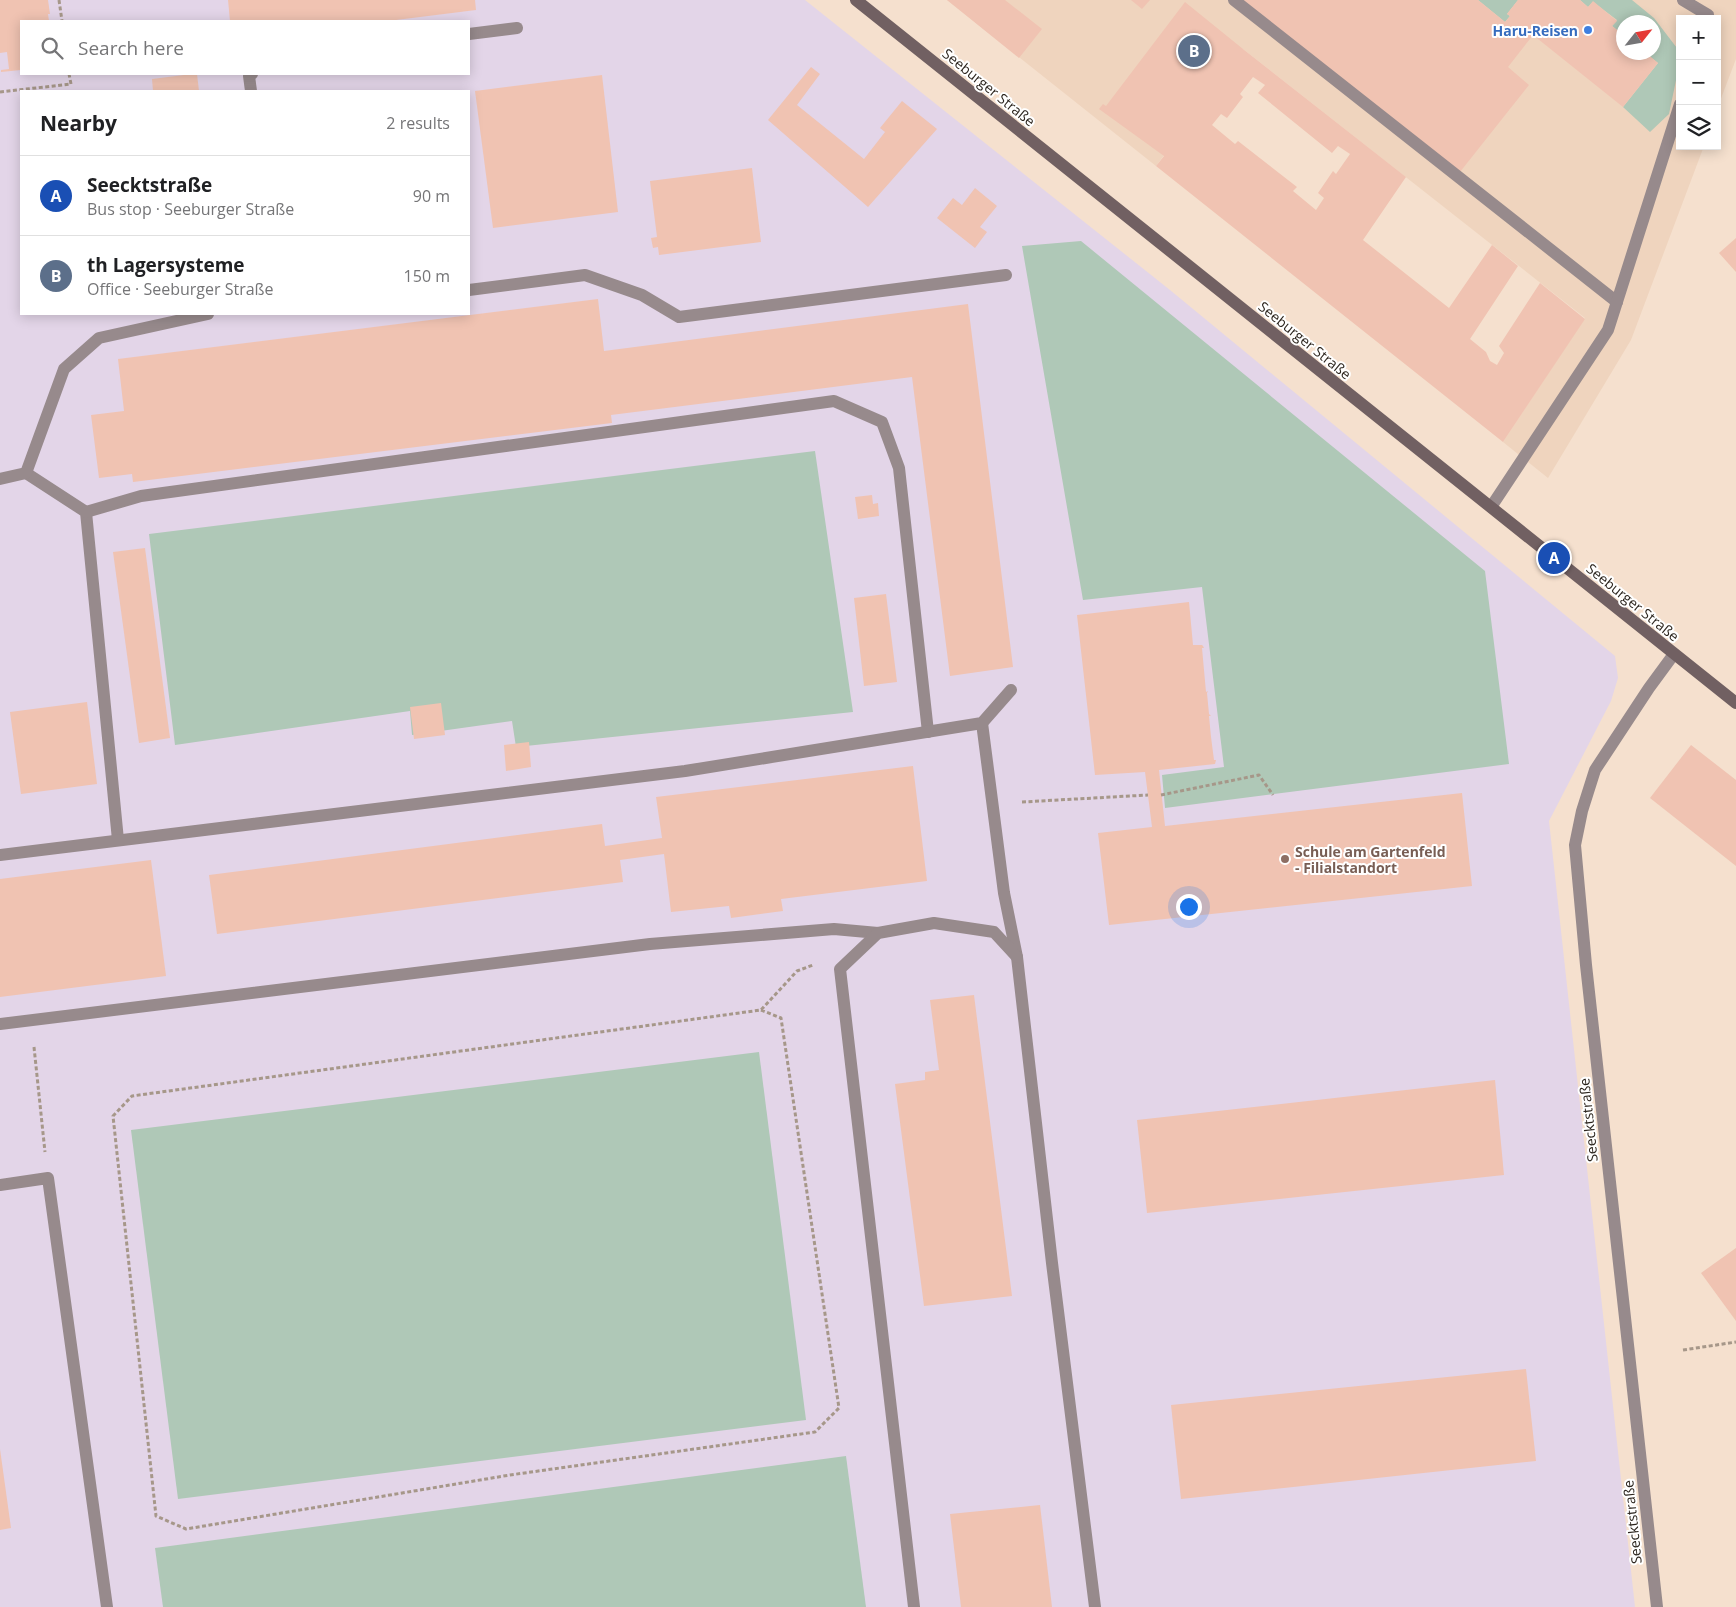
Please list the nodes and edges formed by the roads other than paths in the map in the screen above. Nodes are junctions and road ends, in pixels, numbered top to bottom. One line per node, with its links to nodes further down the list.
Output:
1 (856, 0): 16 (street, Seeburger Straße)
2 (1234, 0): 12 (street)
3 (1684, 0): 4 (street)
4 (1708, 15)
5 (517, 28): 6 (street)
6 (470, 34)
7 (250, 75): 8 (street)
8 (251, 90)
9 (1680, 105): 12 (street)
10 (1006, 275): 11 (street)
11 (470, 290)
12 (1617, 302): 16 (street)
13 (203, 315): 14 (street)
14 (26, 473): 15 (street); 17 (street)
15 (0, 479)
16 (1491, 507): 18 (street, Seeburger Straße)
17 (86, 512): 22 (street); 23 (street)
18 (1674, 654): 20 (street, Seeburger Straße); 32 (street, Seecktstraße)
19 (1011, 690): 21 (street)
20 (1736, 703)
21 (982, 723): 22 (street); 26 (street)
22 (928, 732): 23 (street)
23 (118, 840): 24 (street)
24 (0, 855)
25 (878, 933): 26 (street); 27 (street); 30 (street)
26 (1017, 957): 31 (street)
27 (0, 1024)
28 (0, 1185): 29 (street)
29 (107, 1607)
30 (914, 1607)
31 (1095, 1607)
32 (1657, 1607)

